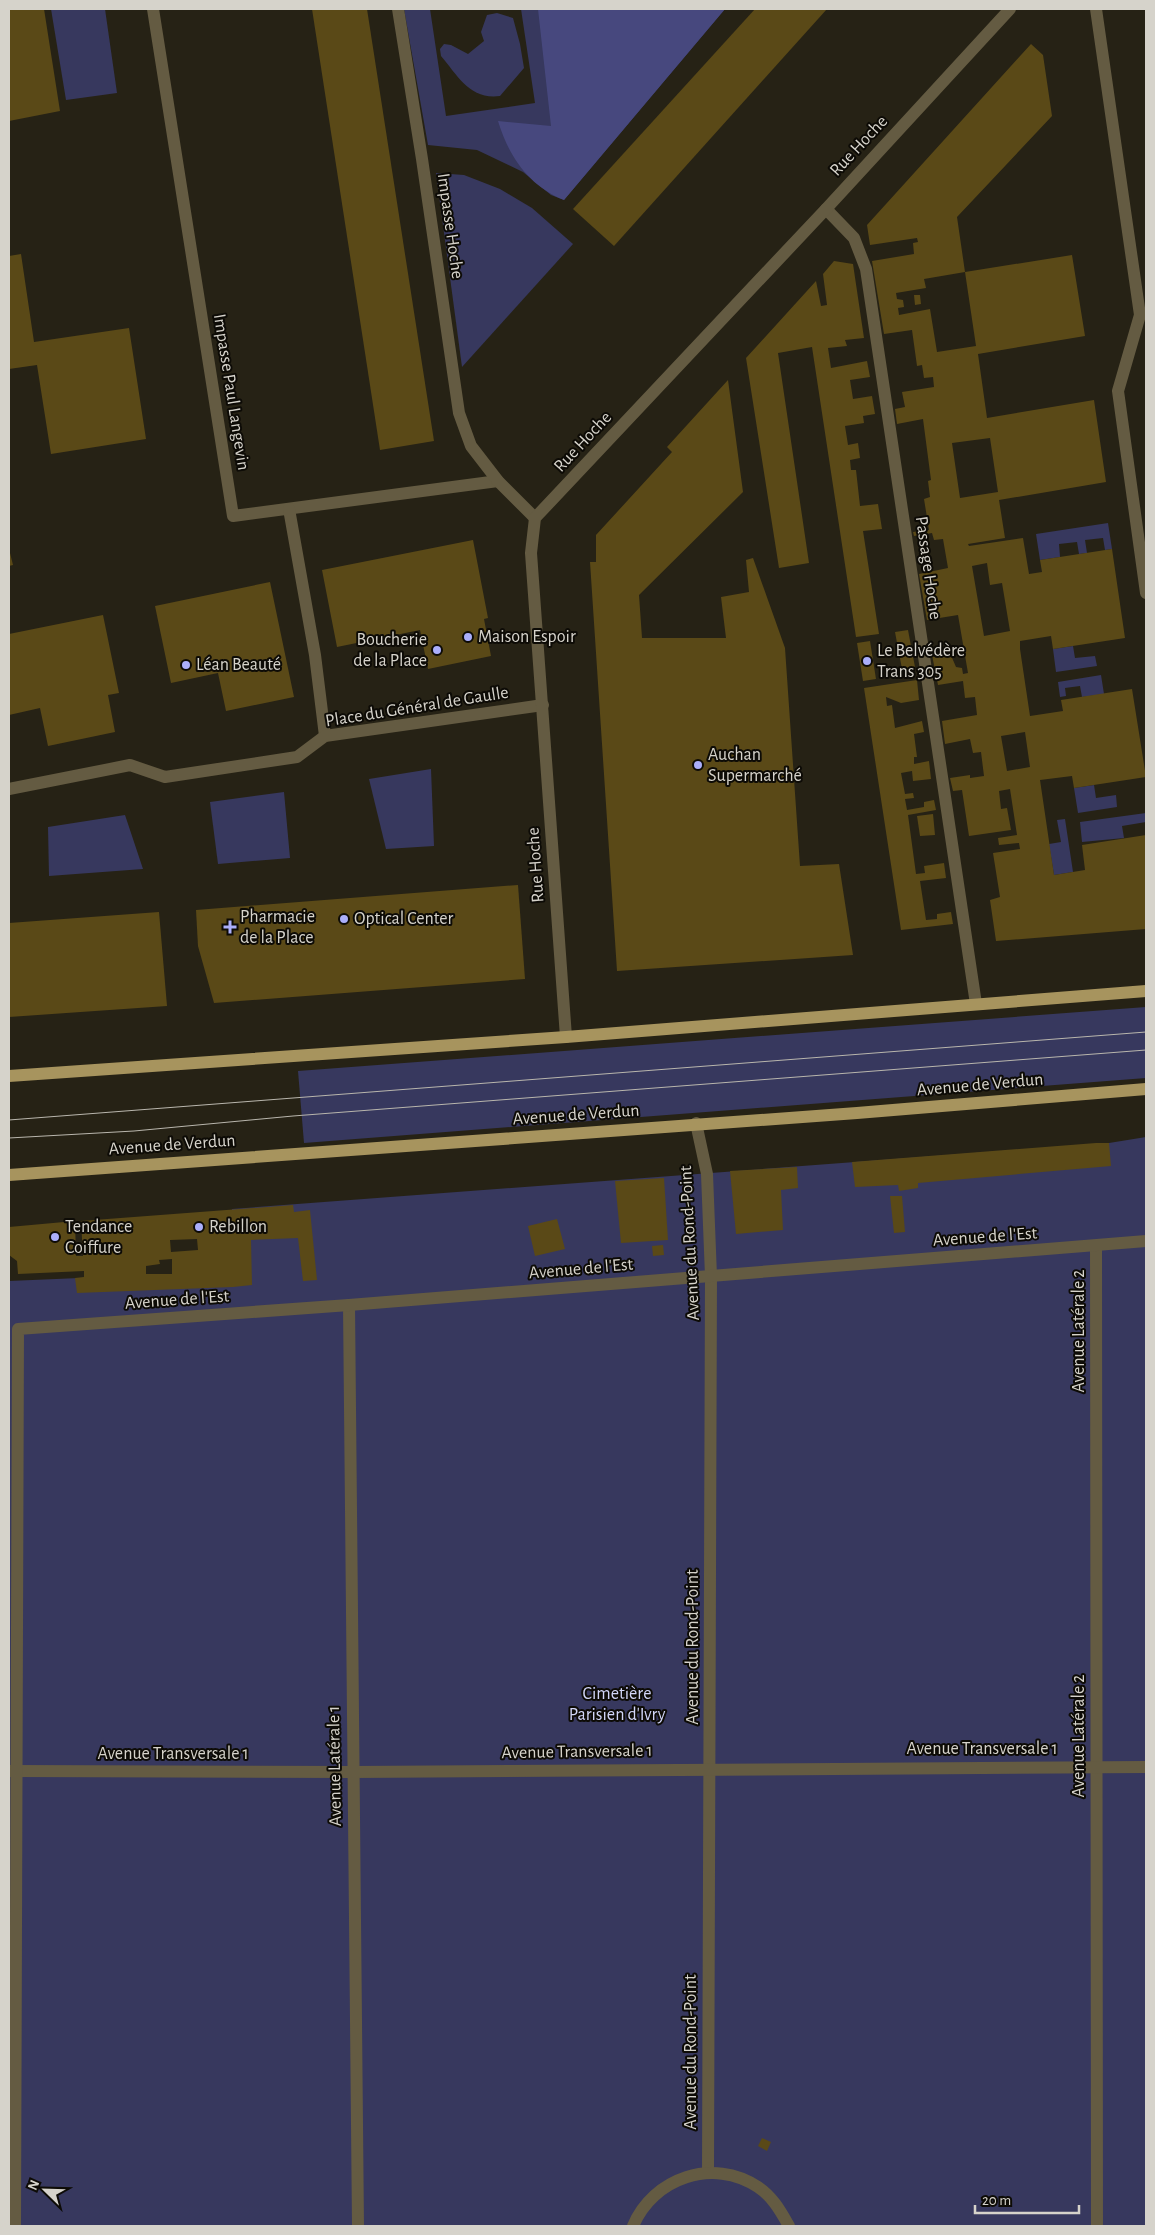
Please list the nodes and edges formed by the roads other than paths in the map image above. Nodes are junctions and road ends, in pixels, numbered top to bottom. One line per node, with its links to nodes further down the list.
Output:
1 (153, 9): 7 (street, Impasse Paul Langevin)
2 (398, 9): 6 (street, Impasse Hoche)
3 (1010, 9): 5 (street, Rue Hoche)
4 (1096, 9): 9 (street)
5 (826, 210): 8 (street, Rue Hoche); 14 (street, Passage Hoche)
6 (498, 482): 7 (street, Impasse Paul Langevin); 8 (street, Impasse Hoche)
7 (289, 509): 11 (street)
8 (535, 518): 10 (street, Rue Hoche)
9 (1146, 593)
10 (543, 705): 11 (street, Place du Général de Gaulle); 15 (street, Rue Hoche)
11 (325, 736): 12 (street, Place du Général de Gaulle)
12 (9, 789)
13 (1146, 991): 14 (main road)
14 (976, 1004): 15 (main road)
15 (566, 1037): 16 (main road)
16 (9, 1076)
17 (1146, 1089): 18 (main road, Avenue de Verdun)
18 (696, 1123): 19 (main road, Avenue de Verdun); 22 (street, Avenue du Rond-Point)
19 (9, 1176)
20 (1146, 1241): 21 (street, Avenue de l'Est)
21 (1096, 1246): 22 (street, Avenue de l'Est); 24 (street, Avenue Latérale 2)
22 (711, 1276): 23 (street, Avenue de l'Est); 26 (street, Avenue du Rond-Point)
23 (349, 1306): 27 (street, Avenue de l'Est); 28 (street, Avenue Latérale 1)
24 (1096, 1766): 25 (street, Avenue Transversale 1); 26 (street, Avenue Transversale 1); 34 (street, Avenue Latérale 2)
25 (1146, 1766)
26 (711, 1768): 28 (street, Avenue Transversale 1); 29 (street, Avenue du Rond-Point)
27 (13, 1771): 28 (street, Avenue Transversale 1); 30 (street)
28 (353, 1772): 31 (street, Avenue Latérale 1)
29 (708, 2172): 32 (street); 33 (street)
30 (15, 2226)
31 (358, 2226)
32 (633, 2226)
33 (789, 2226)
34 (1097, 2226)

